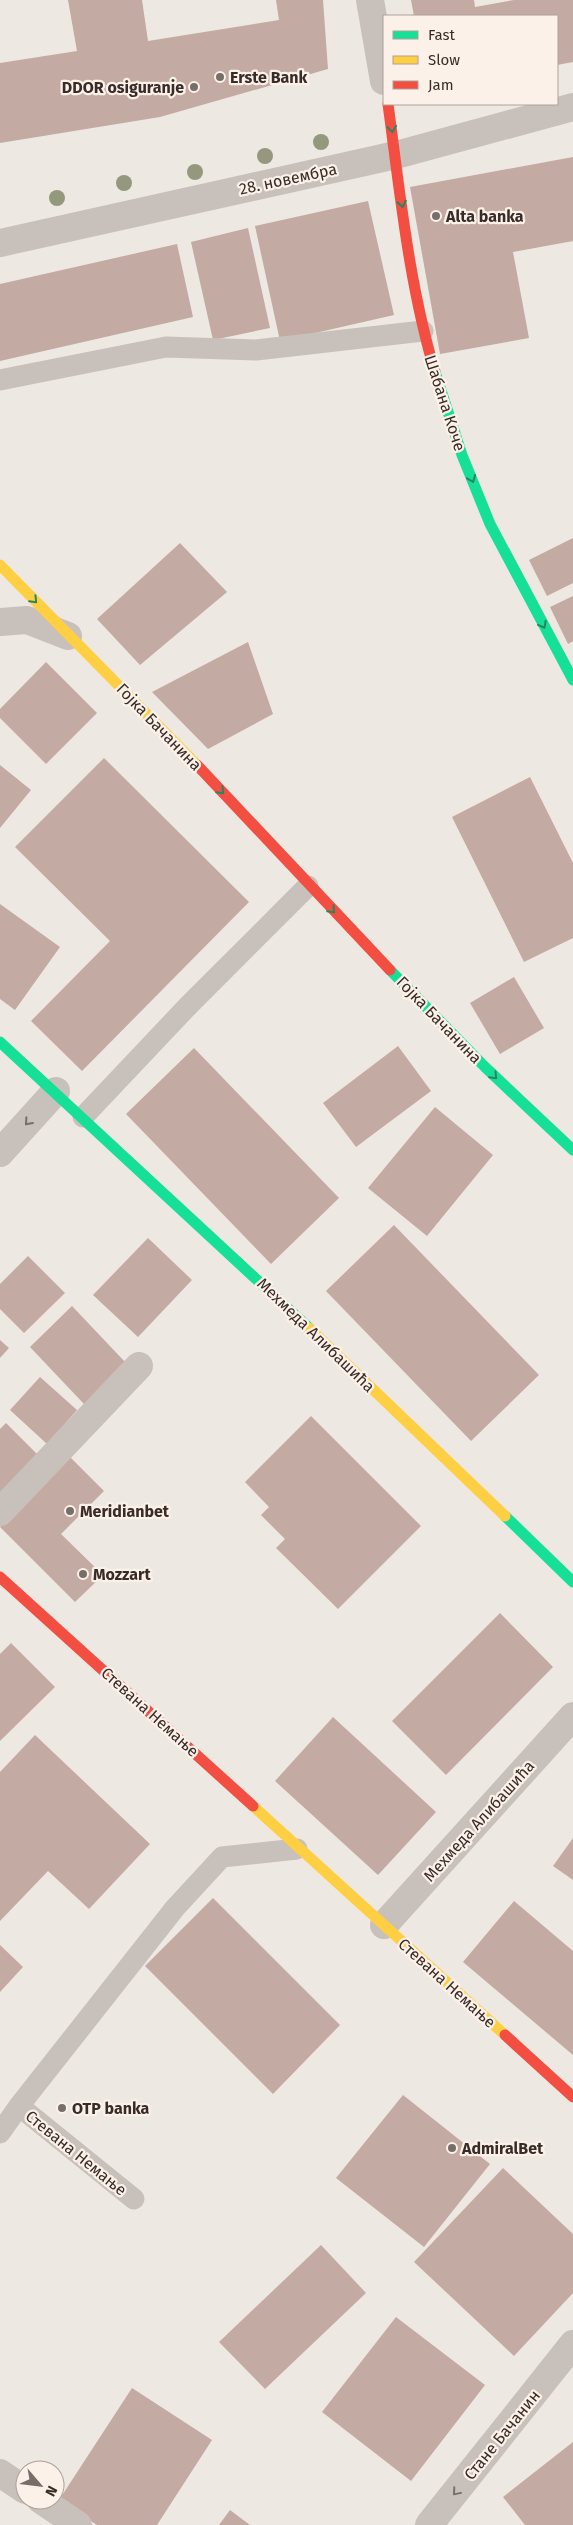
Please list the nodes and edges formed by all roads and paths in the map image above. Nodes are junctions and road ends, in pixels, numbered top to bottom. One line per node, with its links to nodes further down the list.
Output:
1 (370, 0): 2 (street)
2 (383, 75)
3 (388, 105): 5 (street, Шабана Коче, one-way to 5)
4 (573, 107): 5 (street, 28. новембра)
5 (396, 155): 6 (street, 28. новембра); 7 (street, Шабана Коче, one-way to 7)
6 (0, 243)
7 (423, 331): 8 (lane); 12 (street, Шабана Коче, one-way to 12)
8 (0, 380)
9 (0, 565): 11 (street, Гојка Бачанина, one-way to 11)
10 (0, 622): 11 (street, Гојка Бачанина)
11 (68, 636): 13 (street, Гојка Бачанина, one-way to 13)
12 (573, 680)
13 (308, 886): 16 (lane); 17 (street, Гојка Бачанина, one-way to 17)
14 (0, 1042): 15 (street, Мехмеда Алибашића)
15 (56, 1091): 16 (street, Мехмеда Алибашића); 18 (street, one-way to 18)
16 (84, 1117): 22 (street, Мехмеда Алибашића)
17 (573, 1150)
18 (0, 1153)
19 (139, 1366): 20 (street)
20 (0, 1512)
21 (0, 1577): 24 (street, Стевана Немање)
22 (573, 1582)
23 (573, 1716): 25 (street, Мехмеда Алибашића)
24 (297, 1849): 25 (street, Стевана Немање); 27 (lane, Стевана Немање)
25 (384, 1926): 26 (street, Стевана Немање)
26 (573, 2097)
27 (19, 2106): 28 (lane, Стевана Немање); 29 (lane, Стевана Немање)
28 (0, 2133)
29 (134, 2199)
30 (573, 2344): 35 (street, Стане Бачанин, one-way to 35)
31 (0, 2473): 32 (street)
32 (15, 2483)
33 (56, 2510): 34 (street)
34 (78, 2525)
35 (429, 2525)

